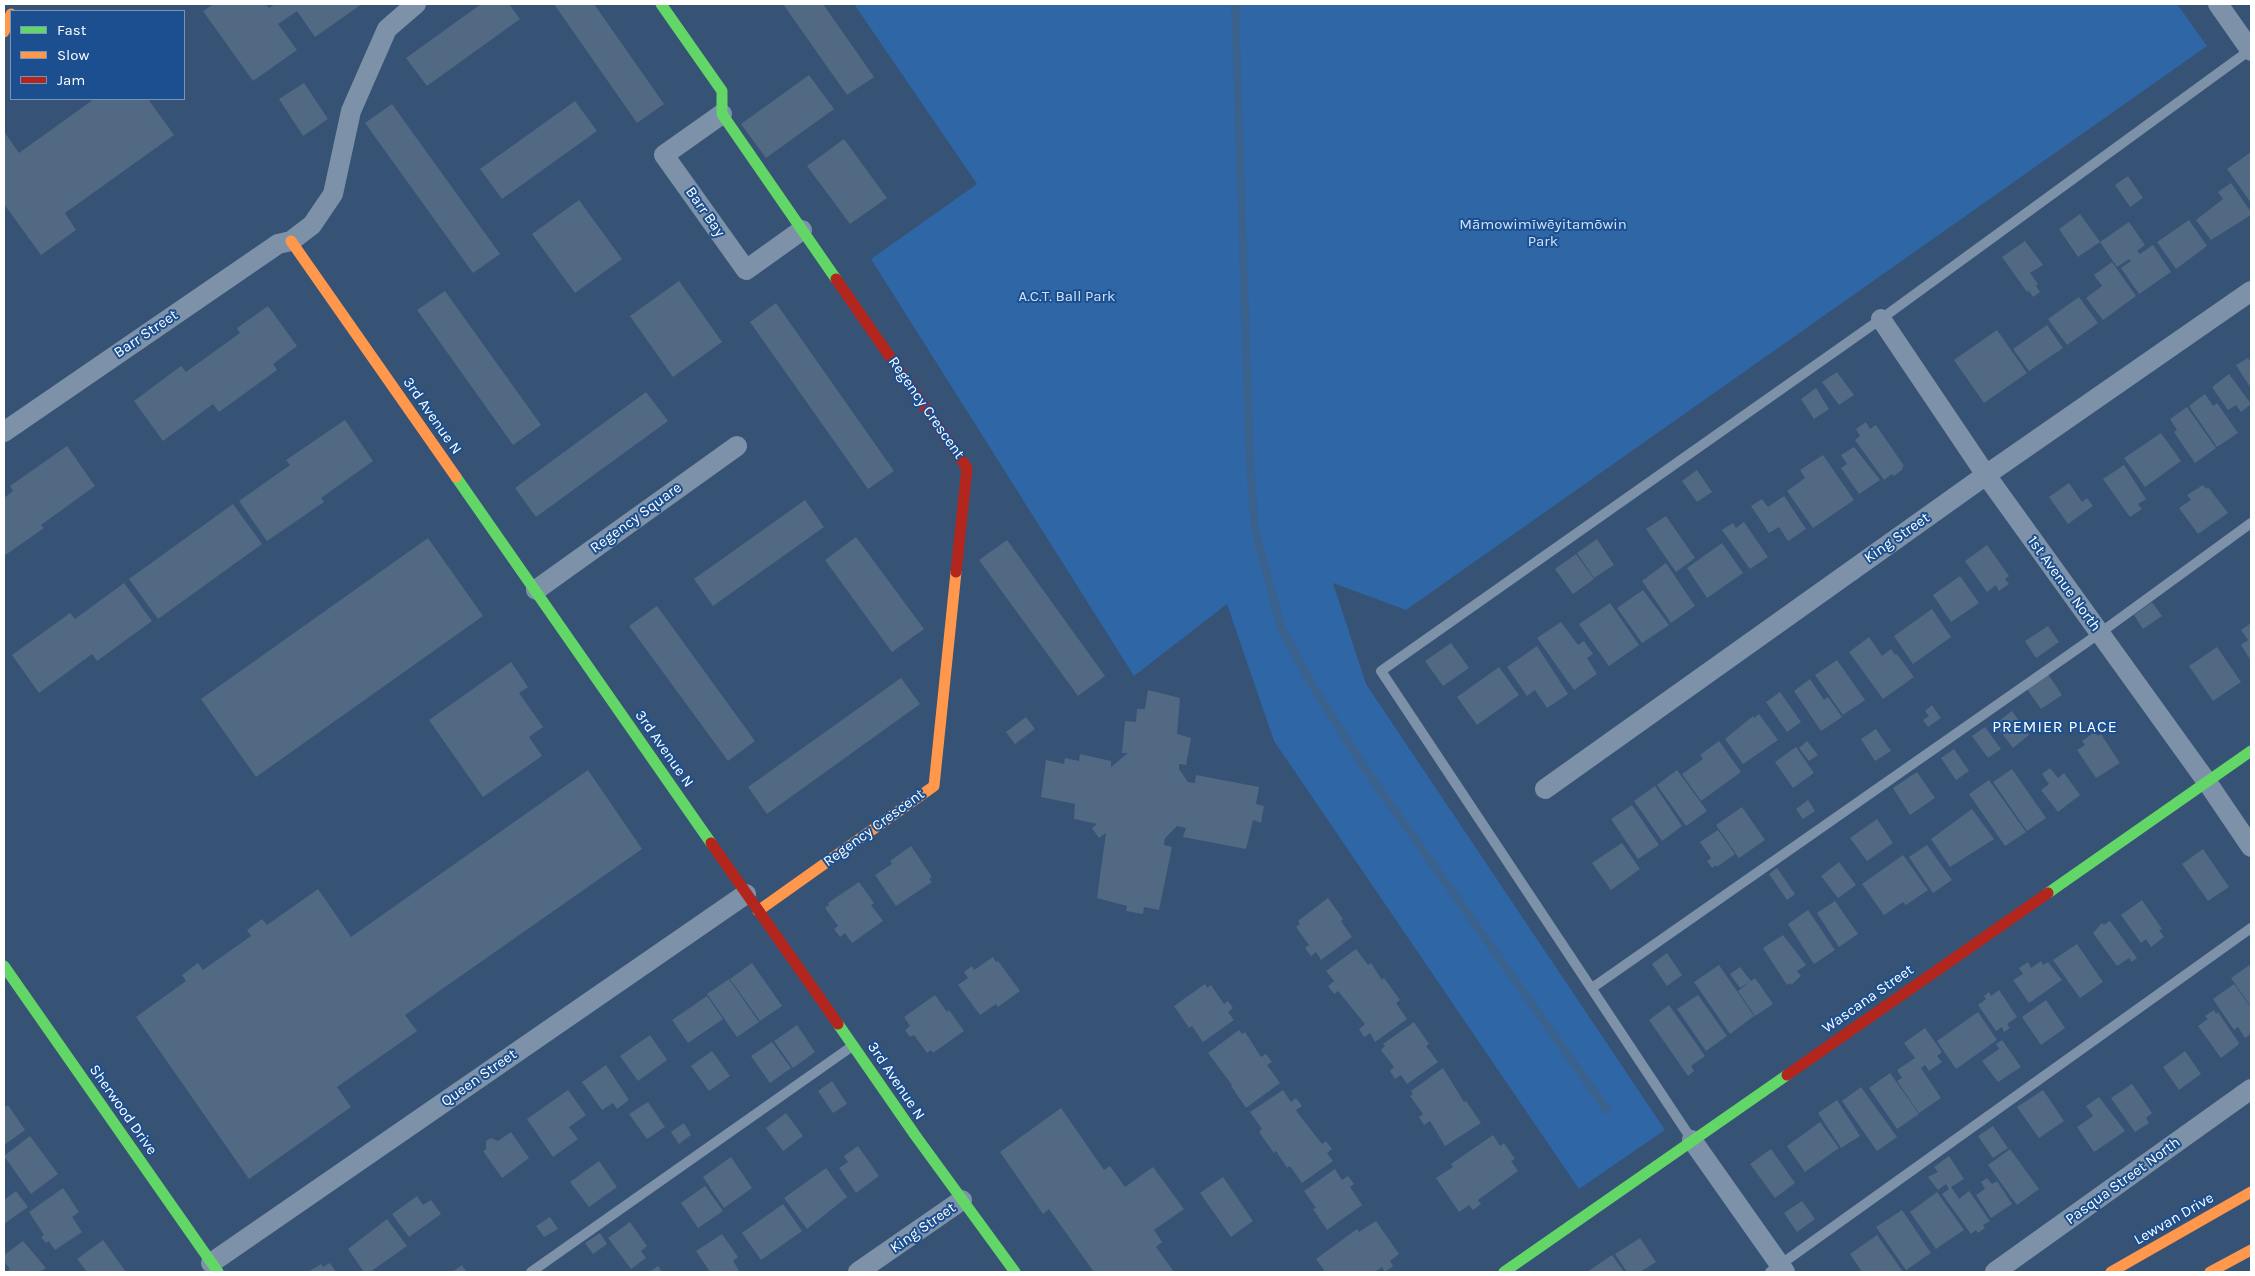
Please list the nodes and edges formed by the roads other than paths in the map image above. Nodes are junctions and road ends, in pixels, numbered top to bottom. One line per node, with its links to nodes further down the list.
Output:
1 (416, 4): 9 (street)
2 (661, 4): 7 (street)
3 (2218, 4): 6 (street)
4 (10, 17): 5 (street)
5 (4, 32)
6 (2251, 51): 11 (lane)
7 (722, 114): 8 (street, Regency Crescent); 8 (street, Barr Bay)
8 (802, 230): 23 (street, Regency Crescent)
9 (291, 241): 12 (street, Barr Street); 16 (street, 3rd Avenue N)
10 (2251, 291): 14 (street, King Street)
11 (1881, 319): 14 (street, 1st Avenue North); 26 (lane)
12 (4, 432)
13 (737, 446): 16 (street, Regency Square)
14 (1986, 475): 17 (street, 1st Avenue North); 20 (street, King Street)
15 (2251, 523): 17 (lane)
16 (536, 590): 22 (street, 3rd Avenue N)
17 (2100, 634): 19 (street, 1st Avenue North); 26 (lane)
18 (2251, 752): 19 (street, Wascana Street)
19 (2207, 782): 21 (street, 1st Avenue North); 29 (street, Wascana Street)
20 (1545, 788)
21 (2251, 847)
22 (746, 894): 23 (street, 3rd Avenue N); 33 (street, Queen Street)
23 (758, 911): 27 (street, 3rd Avenue N)
24 (2251, 928): 34 (lane)
25 (4, 966): 33 (street, Sherwood Drive)
26 (1592, 988): 29 (lane)
27 (854, 1045): 31 (street, 3rd Avenue N); 35 (lane)
28 (2251, 1089): 39 (street, Pasqua Street North)
29 (1692, 1140): 34 (street); 38 (street, Wascana Street)
30 (2251, 1192): 40 (street, Lewvan Drive)
31 (962, 1200): 36 (street, King Street); 37 (street, 3rd Avenue N)
32 (2251, 1250): 41 (street)
33 (215, 1268)
34 (1779, 1270)
35 (532, 1272)
36 (858, 1272)
37 (1014, 1272)
38 (1504, 1272)
39 (1995, 1272)
40 (2111, 1272)
41 (2210, 1272)

